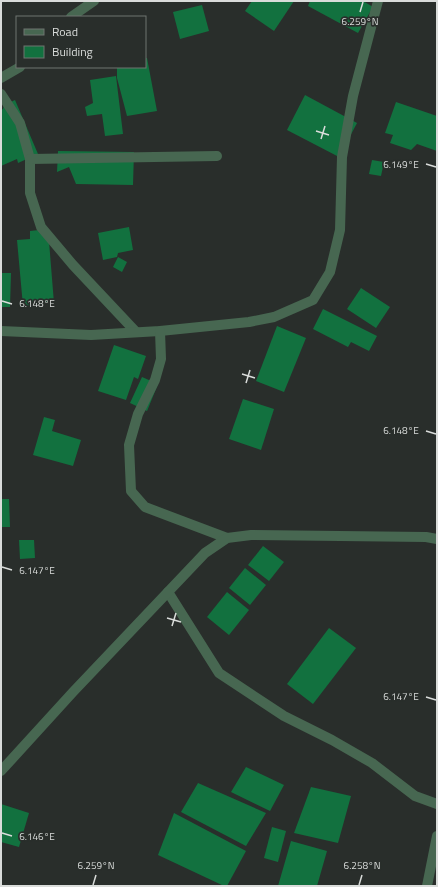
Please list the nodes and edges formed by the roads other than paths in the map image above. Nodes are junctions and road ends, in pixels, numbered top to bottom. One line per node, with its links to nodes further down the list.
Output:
1 (94, 1): 3 (street)
2 (378, 1): 10 (street)
3 (72, 16)
4 (18, 68): 5 (street)
5 (1, 78)
6 (1, 94): 8 (street)
7 (217, 156): 8 (street)
8 (30, 159): 11 (street)
9 (1, 331): 11 (street)
10 (160, 331): 11 (street); 12 (street)
11 (136, 332)
12 (227, 538): 13 (street); 14 (street)
13 (437, 539)
14 (168, 592): 15 (street); 16 (street)
15 (1, 771)
16 (437, 804)
17 (437, 836): 18 (street)
18 (427, 886)

